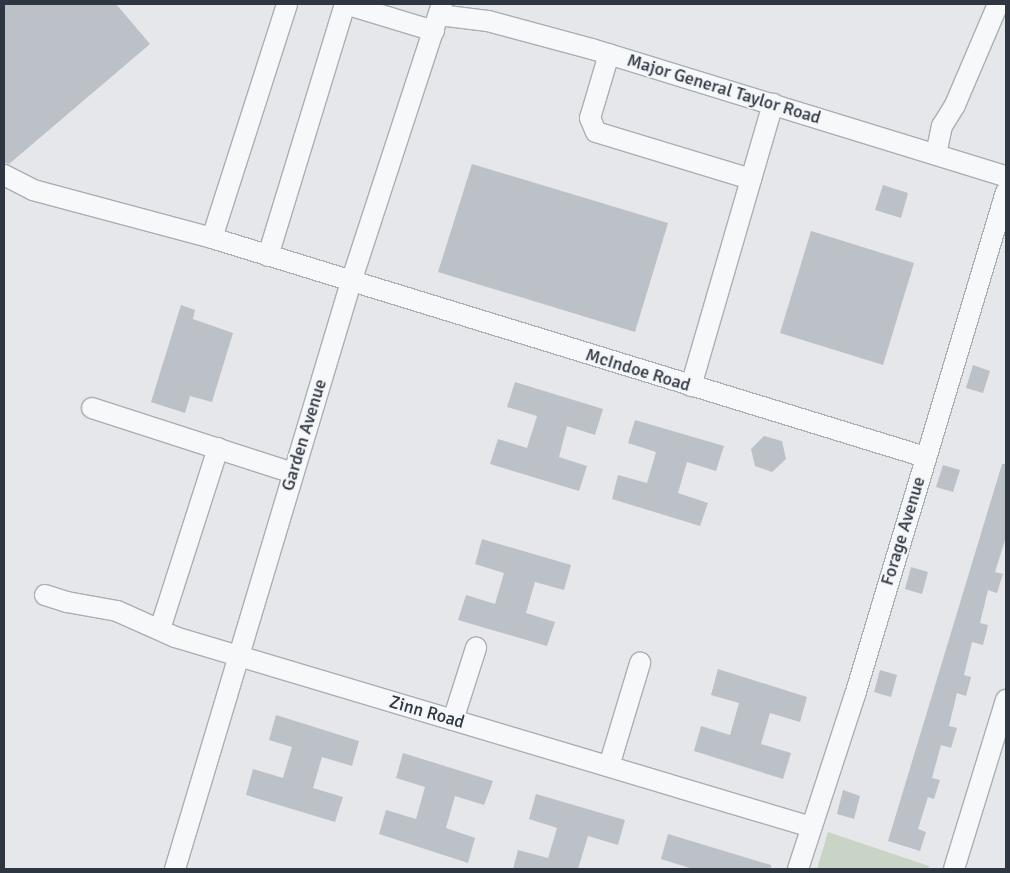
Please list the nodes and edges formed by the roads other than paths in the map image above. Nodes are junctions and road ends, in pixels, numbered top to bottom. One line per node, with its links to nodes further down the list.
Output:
1 (287, 4): 12 (street)
2 (345, 4): 4 (street, Major General Taylor Road); 13 (street)
3 (998, 4): 7 (street)
4 (438, 16): 5 (street, Major General Taylor Road); 14 (street, Garden Avenue)
5 (609, 54): 6 (street, Major General Taylor Road); 10 (street)
6 (773, 104): 7 (street, Major General Taylor Road); 10 (street)
7 (936, 154): 9 (street, Major General Taylor Road)
8 (4, 175): 12 (street, McIndoe Road)
9 (1006, 176)
10 (752, 179): 15 (street)
11 (1006, 192): 18 (street, Forage Avenue)
12 (212, 238): 13 (street, McIndoe Road)
13 (268, 256): 14 (street, McIndoe Road)
14 (351, 282): 15 (street, McIndoe Road); 19 (street, Garden Avenue)
15 (691, 386): 18 (street, McIndoe Road)
16 (92, 408): 17 (street)
17 (218, 448): 19 (street); 21 (street)
18 (925, 457): 28 (street, Forage Avenue)
19 (293, 472): 23 (street, Garden Avenue)
20 (45, 595): 21 (street, Zinn Road)
21 (160, 629): 23 (street, Zinn Road)
22 (476, 648): 26 (street)
23 (237, 656): 26 (street, Zinn Road); 29 (street, Garden Avenue)
24 (640, 663): 27 (street)
25 (1006, 700): 31 (street)
26 (453, 720): 27 (street, Zinn Road)
27 (610, 766): 28 (street, Zinn Road)
28 (811, 827): 30 (street, Forage Avenue)
29 (175, 869)
30 (798, 869)
31 (954, 869)

